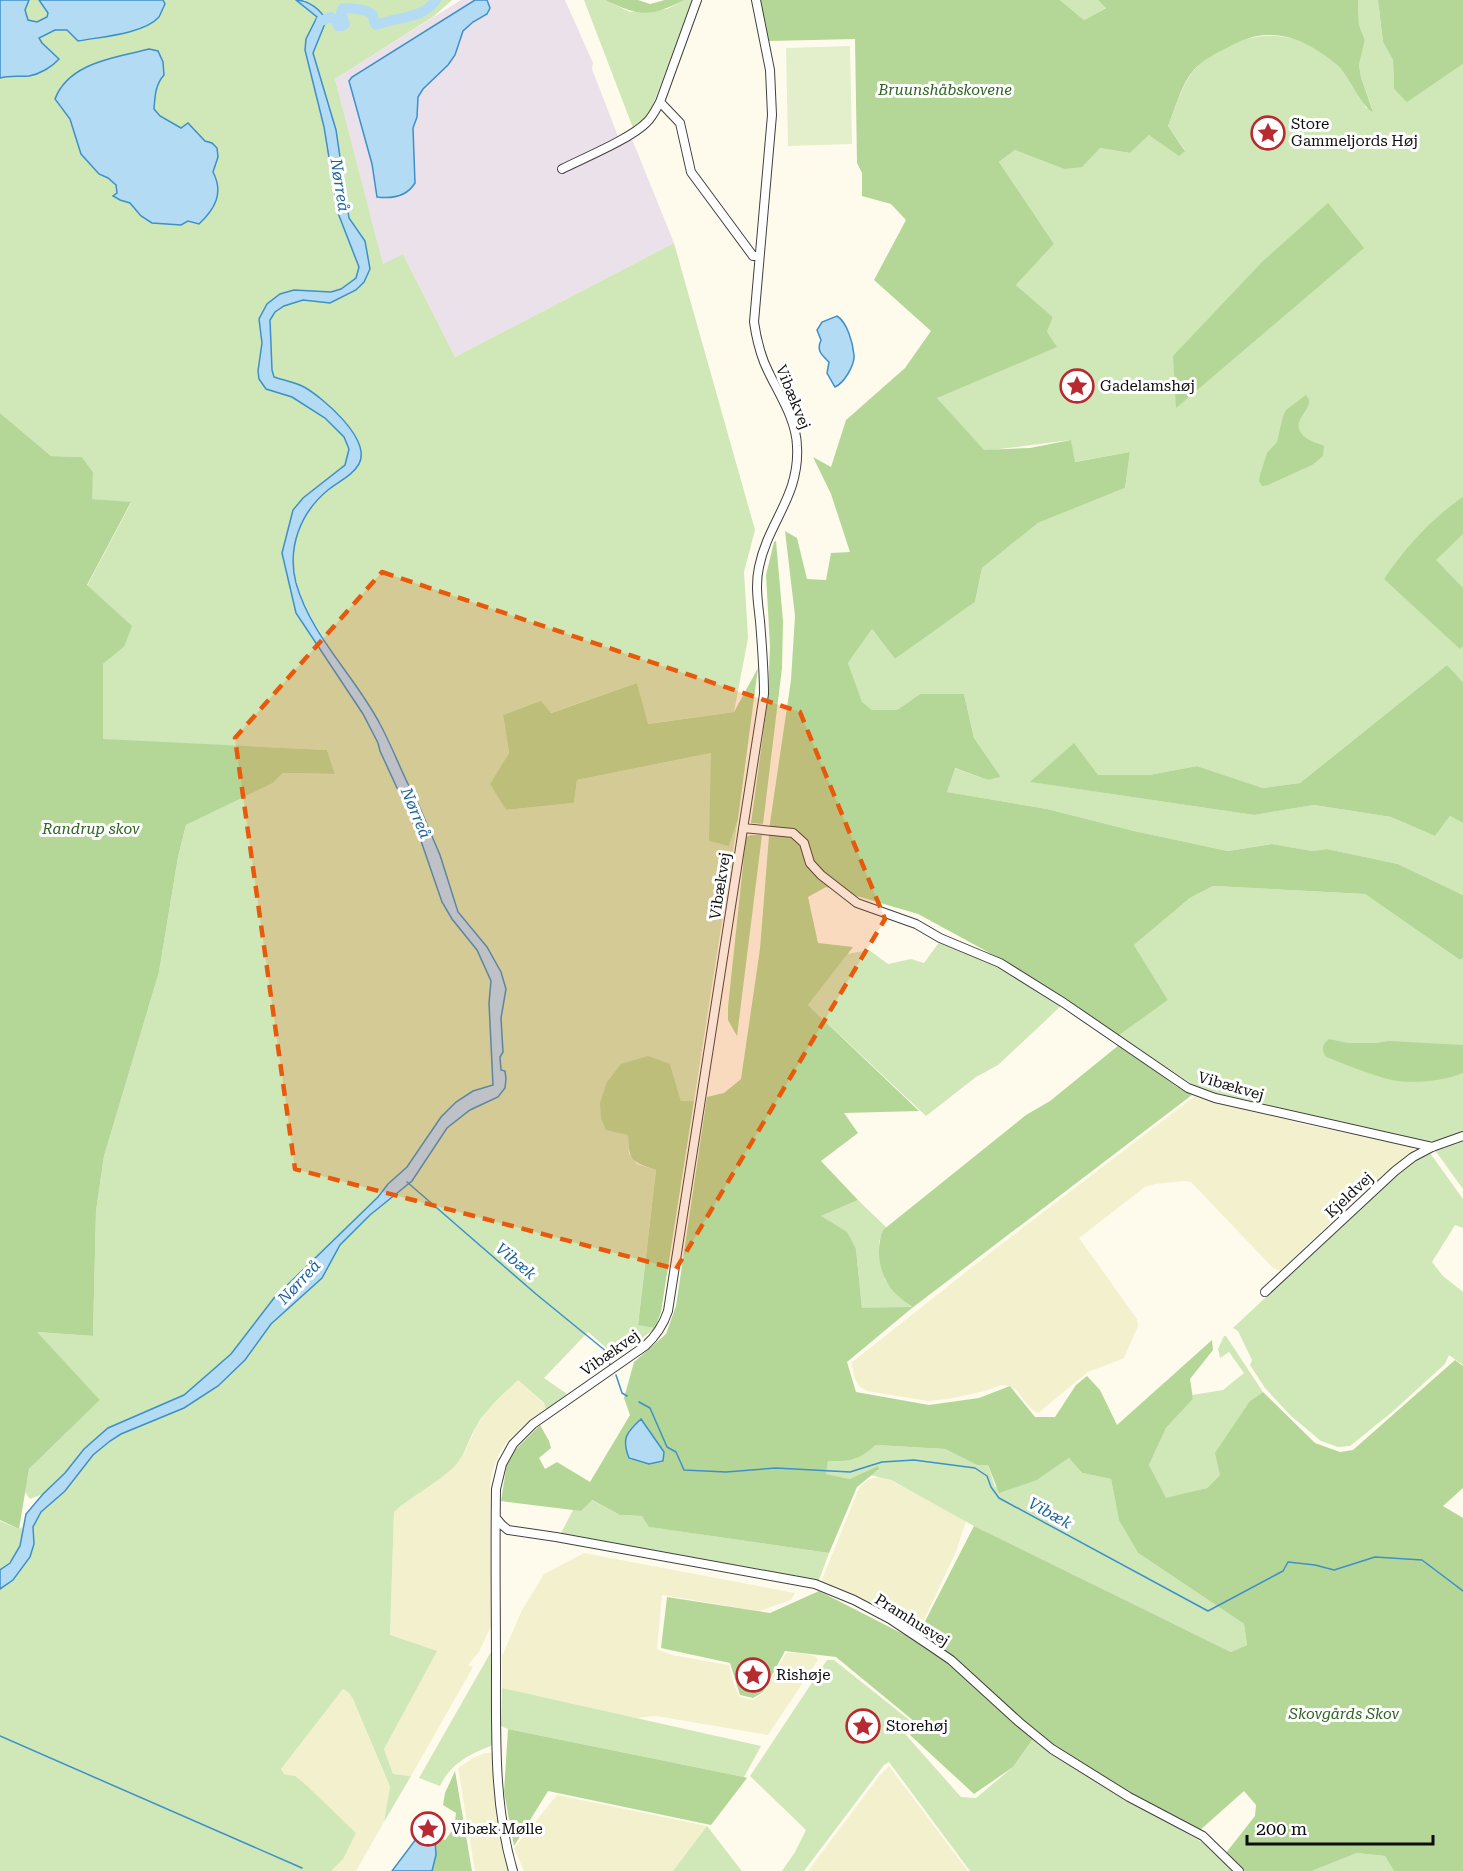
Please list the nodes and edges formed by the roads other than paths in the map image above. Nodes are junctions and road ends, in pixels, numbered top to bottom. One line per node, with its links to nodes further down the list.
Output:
1 (697, 0): 3 (street)
2 (756, 0): 5 (street, Vibækvej)
3 (660, 102): 4 (street); 5 (street)
4 (562, 168)
5 (759, 256): 6 (street, Vibækvej)
6 (743, 828): 8 (street, Vibækvej); 10 (street, Vibækvej)
7 (1463, 1136): 8 (street, Kjeldvej)
8 (1432, 1147): 9 (street, Kjeldvej)
9 (1265, 1292)
10 (495, 1516): 11 (street); 12 (street, Vibækvej)
11 (508, 1530): 12 (street); 14 (street, Pramhusvej)
12 (496, 1542): 13 (street, Vibækvej)
13 (513, 1871)
14 (1239, 1871)

